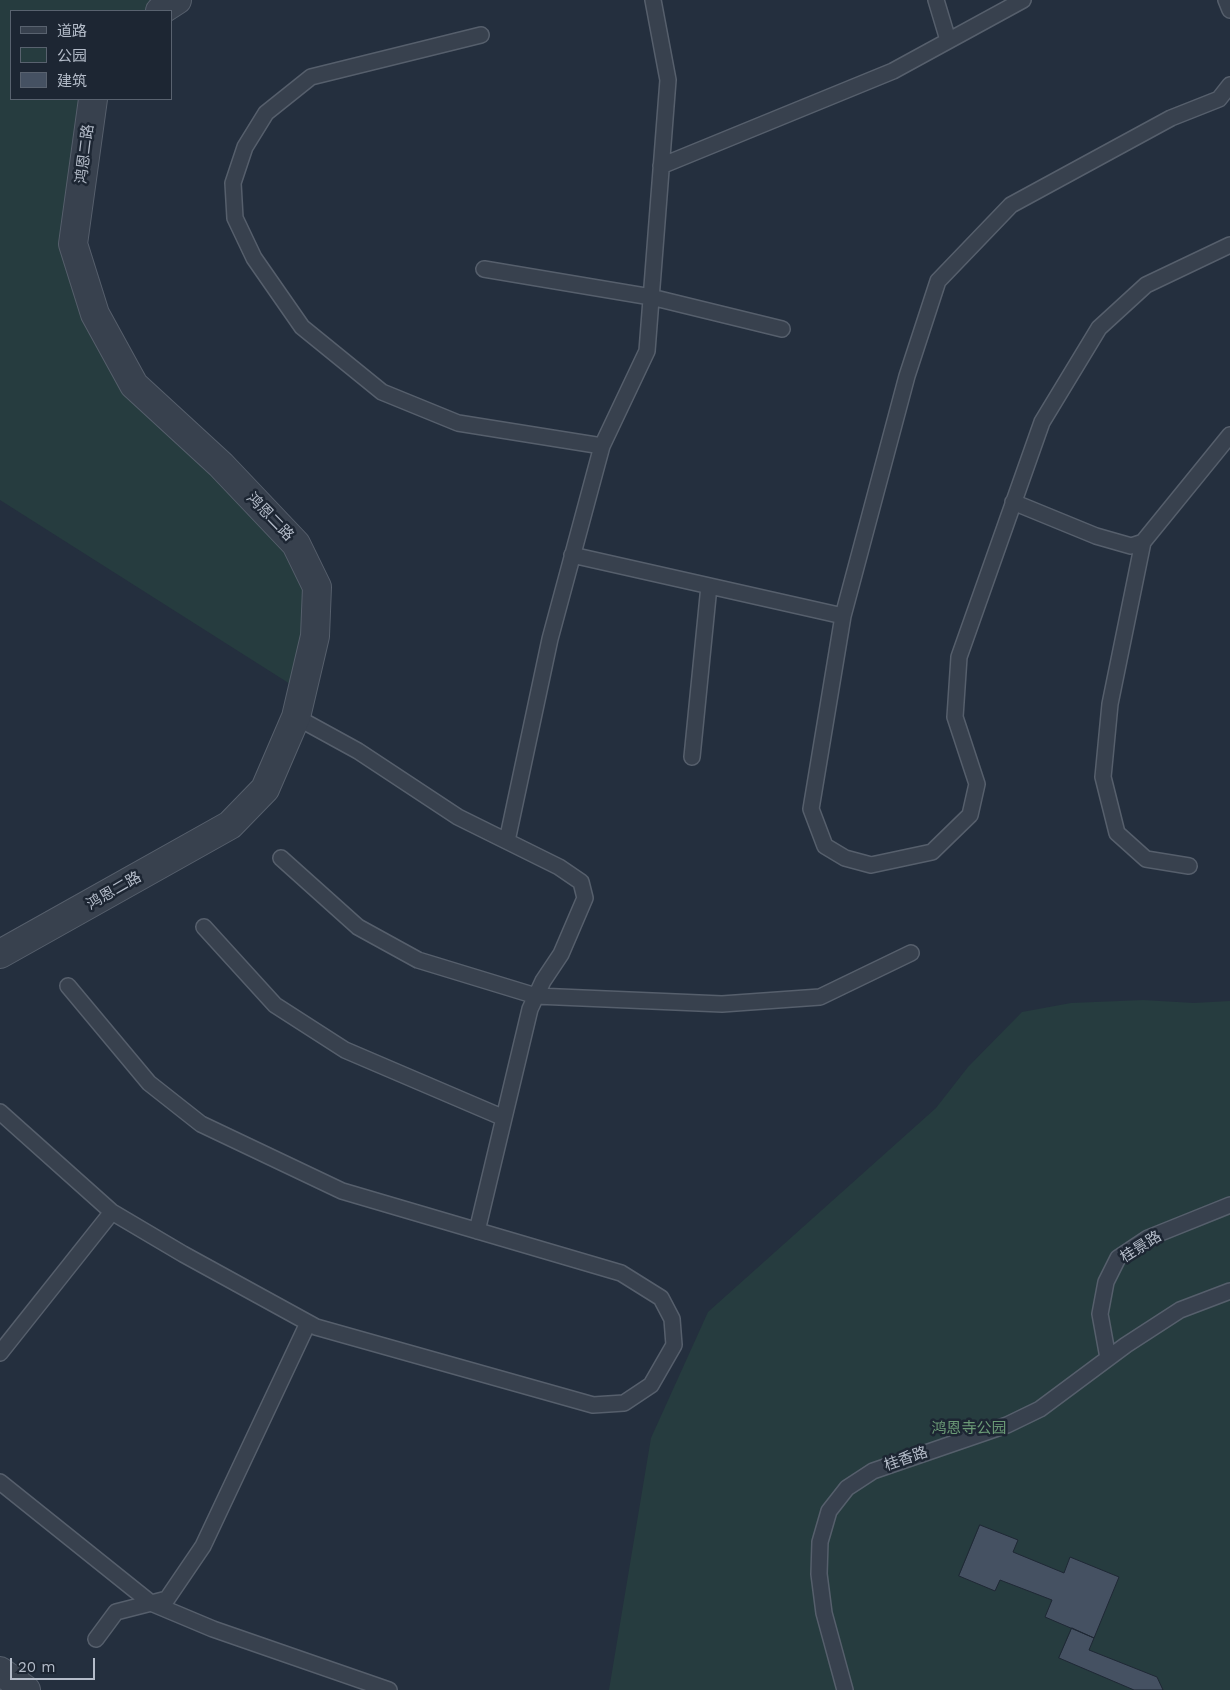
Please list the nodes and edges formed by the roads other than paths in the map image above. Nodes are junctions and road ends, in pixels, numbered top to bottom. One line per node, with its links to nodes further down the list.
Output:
1 (177, 0): 6 (street)
2 (653, 0): 12 (lane)
3 (936, 0): 9 (lane)
4 (1023, 0): 9 (lane)
5 (1226, 0): 7 (lane)
6 (162, 10)
7 (1230, 10)
8 (481, 35): 18 (lane)
9 (948, 40): 12 (lane)
10 (1230, 85): 23 (lane)
11 (93, 100): 24 (street, 鸿恩二路)
12 (661, 166): 15 (lane)
13 (1230, 245): 19 (lane)
14 (484, 269): 15 (lane)
15 (651, 297): 16 (lane); 18 (lane)
16 (782, 329)
17 (1230, 435): 20 (lane)
18 (602, 446): 21 (lane)
19 (1013, 502): 20 (lane); 23 (lane)
20 (1143, 542): 28 (lane)
21 (572, 556): 22 (lane); 26 (lane)
22 (709, 586): 23 (lane); 25 (lane)
23 (843, 616)
24 (296, 717): 26 (lane); 31 (street, 鸿恩二路)
25 (692, 757)
26 (507, 841): 33 (lane)
27 (281, 858): 33 (lane)
28 (1189, 866)
29 (204, 927): 35 (lane)
30 (911, 953): 33 (lane)
31 (0, 954)
32 (68, 986): 38 (lane)
33 (536, 996): 35 (lane)
34 (0, 1112): 37 (lane)
35 (504, 1118): 38 (lane)
36 (1230, 1205): 42 (lane, 桂景路)
37 (112, 1212): 40 (lane); 41 (lane)
38 (477, 1231): 40 (lane)
39 (1230, 1291): 42 (lane, 桂香路)
40 (308, 1323): 44 (lane)
41 (0, 1353)
42 (1108, 1358): 49 (lane, 桂香路)
43 (0, 1482): 44 (lane)
44 (151, 1604): 45 (lane); 48 (lane)
45 (96, 1639)
46 (0, 1671): 47 (street)
47 (26, 1690)
48 (389, 1690)
49 (845, 1690)

